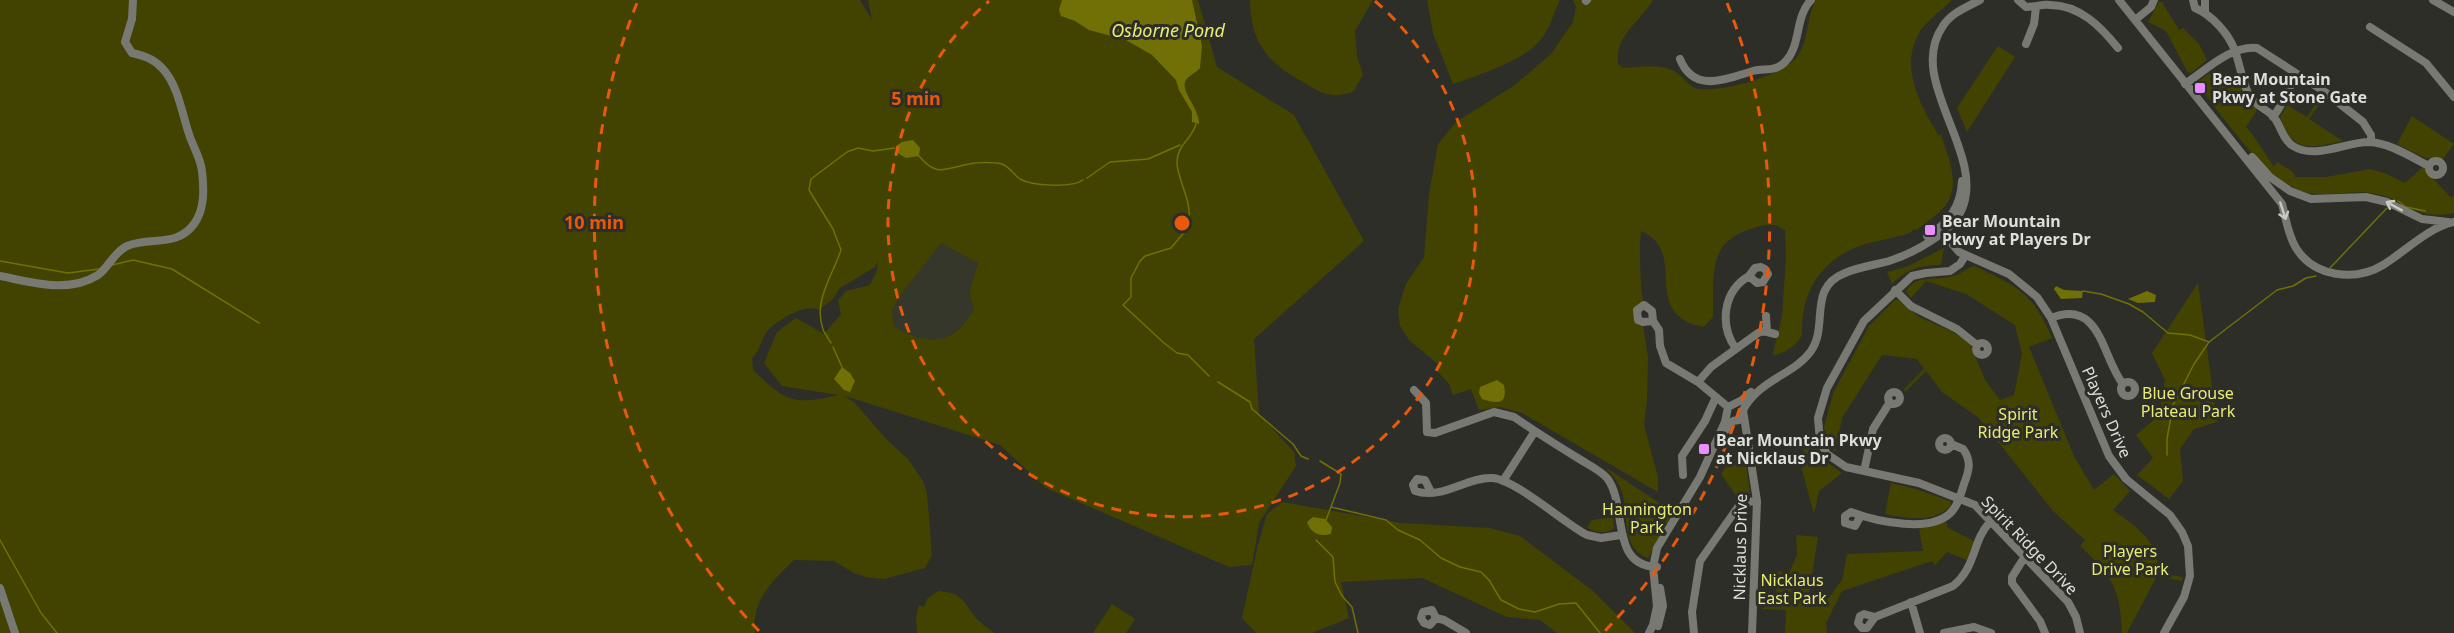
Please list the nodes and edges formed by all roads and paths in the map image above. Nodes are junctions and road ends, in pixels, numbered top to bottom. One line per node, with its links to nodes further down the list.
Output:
1 (134, 0): 30 (street)
2 (1811, 0): 20 (street)
3 (1969, 0): 28 (street)
4 (1980, 0): 28 (street)
5 (2018, 0): 12 (street)
6 (2119, 0): 15 (street)
7 (2124, 0): 15 (street)
8 (2154, 0): 15 (street)
9 (2193, 0): 13 (street)
10 (2205, 0): 13 (street)
11 (2433, 0): 14 (street)
12 (2036, 8): 17 (street); 18 (street)
13 (2205, 12): 19 (street)
14 (2454, 12)
15 (2137, 19): 22 (street)
16 (2370, 27): 23 (street)
17 (2026, 44)
18 (2118, 48)
19 (2235, 50): 21 (street); 22 (street); 24 (street)
20 (1680, 59)
21 (2297, 74): 24 (street); 25 (street)
22 (2187, 83): 27 (street, one-way to 22); 27 (street, one-way to 27)
23 (2454, 97)
24 (2273, 117): 25 (street)
25 (2372, 142): 26 (street)
26 (2429, 166)
27 (2452, 222)
28 (1941, 231): 29 (street, Players Drive); 43 (street)
29 (1965, 256): 32 (street, Spirit Ridge Drive); 34 (street, Players Drive)
30 (0, 276)
31 (1749, 276): 37 (street)
32 (1895, 290): 36 (street); 46 (street, Spirit Ridge Drive)
33 (1766, 316): 37 (street)
34 (2051, 318): 39 (street); 72 (street, Players Drive)
35 (1653, 321): 38 (street)
36 (1977, 345)
37 (1736, 349): 38 (street)
38 (1698, 382): 41 (street)
39 (2122, 384)
40 (1414, 390): 44 (street)
41 (1716, 397): 43 (street); 47 (street)
42 (1890, 402): 46 (street)
43 (1735, 414): 51 (street, Nicklaus Drive); 56 (street)
44 (1535, 431): 48 (street); 54 (street)
45 (1951, 444): 50 (street)
46 (1864, 471): 50 (street, Spirit Ridge Drive)
47 (1683, 475)
48 (1503, 481): 49 (street); 54 (street)
49 (1431, 492)
50 (1959, 497): 52 (street); 53 (street, Spirit Ridge Drive)
51 (1757, 501): 65 (street); 66 (street, Nicklaus Drive)
52 (1860, 516)
53 (1990, 522): 55 (street, Spirit Ridge Drive); 58 (street)
54 (1621, 536): 56 (street)
55 (2024, 558): 70 (street); 71 (street, Spirit Ridge Drive)
56 (1655, 567): 63 (street); 64 (street)
57 (0, 588): 61 (street)
58 (1911, 602): 59 (street); 67 (street)
59 (1875, 617)
60 (1436, 618): 62 (street)
61 (15, 633)
62 (1466, 633)
63 (1649, 633)
64 (1654, 633)
65 (1694, 633)
66 (1752, 633)
67 (1920, 633)
68 (1944, 633): 69 (street)
69 (1991, 633)
70 (2045, 633)
71 (2080, 633)
72 (2164, 633)

